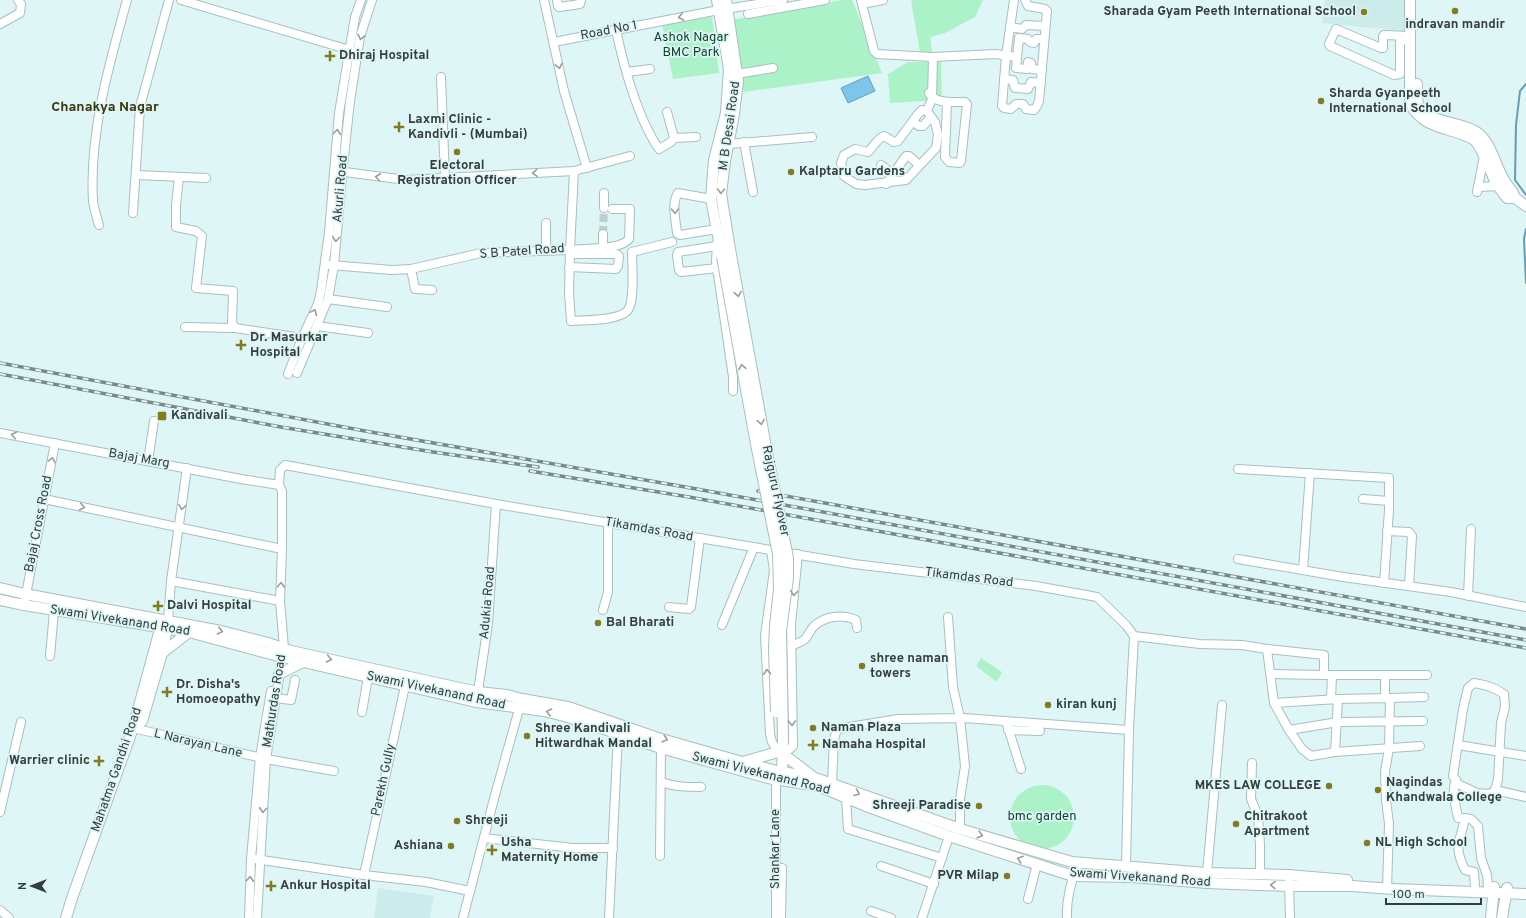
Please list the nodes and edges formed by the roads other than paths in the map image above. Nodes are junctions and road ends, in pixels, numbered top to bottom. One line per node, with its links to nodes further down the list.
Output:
1 (18, 0): 21 (street)
2 (127, 0): 77 (street)
3 (169, 0): 64 (street)
4 (181, 0): 30 (street)
5 (361, 0): 30 (street, Akurli Road)
6 (372, 0): 31 (street, Akurli Road, one-way to 31)
7 (544, 0): 29 (street)
8 (557, 0): 9 (street)
9 (581, 0)
10 (880, 0): 16 (street)
11 (1014, 0): 23 (street)
12 (1025, 0): 22 (street)
13 (1410, 0): 27 (main road)
14 (1416, 0): 58 (main road)
15 (819, 2): 17 (street, Road No 1)
16 (861, 2): 33 (street)
17 (794, 3): 19 (street, Road No 1)
18 (722, 4): 19 (street, Road No 1); 24 (street, Road No 1, one-way to 24); 42 (main road, M B Desai Road); 56 (main road, M B Desai Road)
19 (760, 8): 20 (street)
20 (748, 14)
21 (0, 24)
22 (1045, 26): 23 (street); 28 (street)
23 (1010, 27): 25 (street)
24 (616, 29): 29 (street, Road No 1); 41 (street)
25 (1008, 37): 26 (street); 34 (street)
26 (1019, 38): 28 (street); 35 (street)
27 (1410, 38): 32 (main road); 32 (street)
28 (1044, 39): 40 (street)
29 (554, 42): 61 (street, one-way to 61)
30 (349, 50): 31 (street); 63 (street, Akurli Road, one-way to 30)
31 (358, 52): 63 (street, Akurli Road)
32 (1405, 52): 58 (main road)
33 (932, 56): 34 (street); 46 (street)
34 (1006, 56): 35 (street); 36 (street)
35 (1016, 57): 38 (street)
36 (1006, 67): 38 (street); 44 (street)
37 (772, 68): 42 (street)
38 (1016, 68): 40 (street)
39 (650, 69): 41 (street)
40 (1042, 70): 45 (street)
41 (627, 72): 52 (street)
42 (737, 74): 54 (main road, M B Desai Road)
43 (442, 77): 68 (street)
44 (1004, 79): 45 (street); 45 (street)
45 (1041, 83)
46 (932, 97): 47 (street); 49 (street)
47 (947, 102): 47 (street)
48 (667, 112): 52 (street)
49 (929, 114): 60 (street); 69 (street)
50 (696, 137): 52 (street)
51 (812, 137): 53 (street)
52 (674, 138)
53 (744, 142): 54 (street); 71 (street)
54 (728, 144): 57 (main road, M B Desai Road)
55 (630, 156): 61 (street)
56 (714, 160): 57 (street); 73 (main road, M B Desai Road)
57 (725, 161): 79 (main road, M B Desai Road, one-way to 79)
58 (1489, 161): 70 (main road); 70 (street); 74 (main road)
59 (882, 165): 65 (street)
60 (919, 165): 65 (street); 69 (street)
61 (587, 168): 62 (street)
62 (574, 171): 68 (street, one-way to 68); 85 (street, S B Patel Road)
63 (338, 172): 68 (street, one-way to 63); 87 (street, Akurli Road); 88 (street, Akurli Road, one-way to 88)
64 (136, 174): 66 (street); 75 (street)
65 (893, 174): 69 (street)
66 (179, 177): 67 (street); 98 (street)
67 (206, 178)
68 (445, 178)
69 (886, 184)
70 (1498, 186): 74 (main road)
71 (753, 192)
72 (604, 193): 83 (street)
73 (711, 199): 79 (main road, M B Desai Road); 79 (street, one-way to 79)
74 (1517, 199)
75 (133, 213)
76 (546, 223): 84 (street)
77 (99, 225)
78 (700, 227): 79 (street)
79 (719, 228): 82 (street); 187 (main road, Rajguru Flyover, bridge)
80 (603, 234): 83 (street)
81 (672, 242): 89 (street)
82 (717, 246): 91 (street); 91 (street)
83 (603, 247): 85 (street)
84 (546, 251): 85 (street, S B Patel Road); 92 (street, S B Patel Road)
85 (570, 252): 86 (street); 89 (street)
86 (586, 254): 90 (street); 90 (street)
87 (325, 264): 88 (street, S B Patel Road); 100 (street, Akurli Road, one-way to 87)
88 (334, 265): 92 (street, S B Patel Road); 94 (street, Akurli Road)
89 (569, 268): 90 (street)
90 (585, 268)
91 (717, 268): 103 (street)
92 (410, 269): 93 (street)
93 (432, 290)
94 (328, 299): 95 (street); 96 (street, Akurli Road)
95 (388, 307)
96 (318, 326): 99 (street); 101 (street, Akurli Road)
97 (185, 328): 98 (street)
98 (235, 328): 100 (street)
99 (368, 333)
100 (302, 338): 102 (street, Akurli Road)
101 (297, 373)
102 (288, 374)
103 (733, 391)
104 (154, 421): 107 (street)
105 (0, 433): 106 (street, Bajaj Marg, one-way to 105)
106 (55, 443): 107 (street, Bajaj Marg); 112 (street, Bajaj Cross Road, one-way to 106)
107 (148, 461): 108 (street, Bajaj Marg)
108 (187, 468): 111 (street, Bajaj Marg); 117 (street, one-way to 117)
109 (1238, 469): 110 (street)
110 (1310, 473): 114 (street); 126 (street)
111 (279, 485): 115 (street, Tikamdas Road); 122 (street, Mathurdas Road)
112 (44, 499): 117 (street, one-way to 117); 131 (street, Bajaj Cross Road)
113 (1363, 499): 114 (street)
114 (1389, 501): 119 (street)
115 (496, 504): 116 (street, Tikamdas Road); 161 (street, Adukia Road)
116 (608, 523): 120 (street, Tikamdas Road); 139 (street)
117 (178, 528): 122 (street); 127 (street)
118 (1471, 529): 132 (street)
119 (1387, 531): 128 (street); 129 (street)
120 (700, 538): 121 (street, Tikamdas Road); 136 (street)
121 (754, 547): 123 (street, Tikamdas Road); 142 (street)
122 (282, 549): 134 (street, Mathurdas Road, one-way to 122)
123 (770, 550): 124 (street, Tikamdas Road); 187 (street, one-way to 123)
124 (798, 554): 146 (street, Tikamdas Road); 147 (street, one-way to 147)
125 (1238, 559): 126 (street)
126 (1303, 570): 128 (street)
127 (171, 581): 134 (street); 141 (street)
128 (1384, 583): 129 (street)
129 (1409, 586): 132 (street)
130 (0, 588): 131 (main road, Swami Vivekanand Road)
131 (25, 594): 135 (street, Bajaj Cross Road); 141 (main road, Swami Vivekanand Road)
132 (1468, 596): 137 (street)
133 (0, 600): 135 (main road, Swami Vivekanand Road)
134 (280, 601): 148 (street, Mathurdas Road)
135 (24, 605): 138 (main road, Swami Vivekanand Road)
136 (669, 607)
137 (1526, 607)
138 (54, 610): 143 (main road, Swami Vivekanand Road); 151 (street)
139 (603, 610)
140 (948, 617): 171 (street)
141 (164, 625): 143 (main road, Swami Vivekanand Road); 145 (main road, Swami Vivekanand Road); 148 (main road, Swami Vivekanand Road, one-way to 148); 150 (main road, Mahatma Gandhi Road)
142 (722, 625)
143 (144, 626): 150 (main road)
144 (857, 628): 147 (street)
145 (189, 632): 148 (main road, Swami Vivekanand Road); 150 (main road)
146 (1134, 636): 149 (street); 178 (street)
147 (790, 646): 187 (street, one-way to 187)
148 (280, 649): 152 (main road, Swami Vivekanand Road); 153 (street, Mathurdas Road); 161 (main road, Swami Vivekanand Road, one-way to 161); 189 (street)
149 (1267, 649): 154 (street); 155 (street)
150 (158, 651): 177 (main road, Mahatma Gandhi Road)
151 (50, 656)
152 (303, 662): 153 (main road); 158 (main road, Swami Vivekanand Road)
153 (279, 674): 163 (street, Mathurdas Road)
154 (1270, 674): 155 (street); 168 (street)
155 (1328, 675): 156 (street); 165 (street)
156 (1385, 675): 157 (street); 164 (street)
157 (1427, 675)
158 (368, 677): 160 (main road, Swami Vivekanand Road); 170 (street)
159 (295, 680): 163 (street)
160 (405, 686): 166 (main road, Swami Vivekanand Road); 219 (street, Parekh Gully)
161 (478, 692): 166 (street, Adukia Road); 167 (main road, Swami Vivekanand Road)
162 (1424, 696): 164 (street)
163 (275, 698): 189 (street, Mathurdas Road)
164 (1388, 698): 165 (street); 175 (street)
165 (1335, 699): 168 (street); 174 (street)
166 (476, 702): 167 (main road, Swami Vivekanand Road)
167 (521, 703): 180 (main road, Swami Vivekanand Road, one-way to 167); 190 (main road, Swami Vivekanand Road, one-way to 190); 207 (street)
168 (1274, 703): 179 (street)
169 (1222, 705): 217 (street)
170 (362, 712)
171 (960, 718): 176 (street); 198 (street); 205 (street)
172 (1423, 721): 175 (street)
173 (21, 722): 203 (street)
174 (1338, 722): 175 (street); 179 (street); 186 (street)
175 (1390, 722): 184 (street)
176 (1009, 725): 178 (street); 192 (street)
177 (136, 730): 189 (street, L Narayan Lane); 233 (main road, Mahatma Gandhi Road); 234 (main road, Mahatma Gandhi Road)
178 (1129, 730): 216 (street)
179 (1289, 730): 186 (street)
180 (618, 734): 183 (main road, Swami Vivekanand Road); 208 (street)
181 (1458, 744): 185 (street); 185 (street); 196 (street)
182 (1420, 746): 184 (street)
183 (661, 748): 194 (main road, Swami Vivekanand Road); 197 (street)
184 (1389, 748): 186 (street); 223 (street)
185 (1500, 751): 188 (street); 200 (street)
186 (1336, 752)
187 (780, 753): 190 (main road); 194 (main road); 195 (main road)
188 (1526, 756)
189 (263, 758): 193 (street, L Narayan Lane); 211 (street); 212 (street, Mathurdas Road, one-way to 212)
190 (742, 762): 194 (main road, Swami Vivekanand Road)
191 (1252, 763): 218 (street)
192 (1021, 769)
193 (334, 771)
194 (779, 776): 195 (main road, Swami Vivekanand Road); 201 (main road, Swami Vivekanand Road); 239 (street, Shankar Lane); 240 (street, Shankar Lane)
195 (815, 778): 198 (main road, Swami Vivekanand Road)
196 (1456, 780): 200 (street); 204 (street)
197 (661, 782): 199 (street); 209 (street)
198 (832, 783): 205 (main road, Swami Vivekanand Road, one-way to 205)
199 (701, 787)
200 (1495, 790): 202 (street)
201 (846, 798): 206 (main road, Swami Vivekanand Road); 210 (street)
202 (1526, 798)
203 (0, 812)
204 (1465, 818): 224 (street); 225 (street)
205 (960, 829): 213 (main road, Swami Vivekanand Road, one-way to 213)
206 (949, 836): 210 (street); 214 (main road, Swami Vivekanand Road, one-way to 206)
207 (484, 838): 208 (street); 227 (street)
208 (613, 848): 238 (street)
209 (660, 856)
210 (942, 858): 222 (street)
211 (251, 859): 212 (street); 235 (street, one-way to 211)
212 (260, 859): 219 (street); 236 (street, Mathurdas Road)
213 (1078, 863): 216 (main road, Swami Vivekanand Road); 220 (street)
214 (1037, 864): 220 (main road, Swami Vivekanand Road); 229 (street)
215 (881, 866): 222 (street)
216 (1126, 866): 217 (main road, Swami Vivekanand Road)
217 (1207, 873): 218 (main road, Swami Vivekanand Road)
218 (1260, 874): 221 (main road, Swami Vivekanand Road)
219 (364, 875): 227 (street)
220 (1073, 876): 221 (main road, Swami Vivekanand Road, one-way to 220); 243 (street)
221 (1289, 881): 223 (main road, Swami Vivekanand Road); 244 (street)
222 (934, 884): 242 (street)
223 (1388, 886): 224 (main road, Swami Vivekanand Road); 225 (main road, Swami Vivekanand Road)
224 (1475, 887): 225 (main road, Swami Vivekanand Road)
225 (1492, 889): 226 (main road, Swami Vivekanand Road); 245 (main road)
226 (1506, 890): 228 (main road, Swami Vivekanand Road); 246 (main road)
227 (470, 891): 237 (street)
228 (1526, 894)
229 (1028, 899)
230 (0, 910): 232 (street)
231 (871, 911): 241 (street)
232 (9, 918)
233 (66, 918)
234 (73, 918)
235 (249, 918)
236 (257, 918)
237 (464, 918)
238 (609, 918)
239 (776, 918)
240 (781, 918)
241 (891, 918)
242 (922, 918)
243 (1067, 918)
244 (1290, 918)
245 (1491, 918)
246 (1502, 918)

